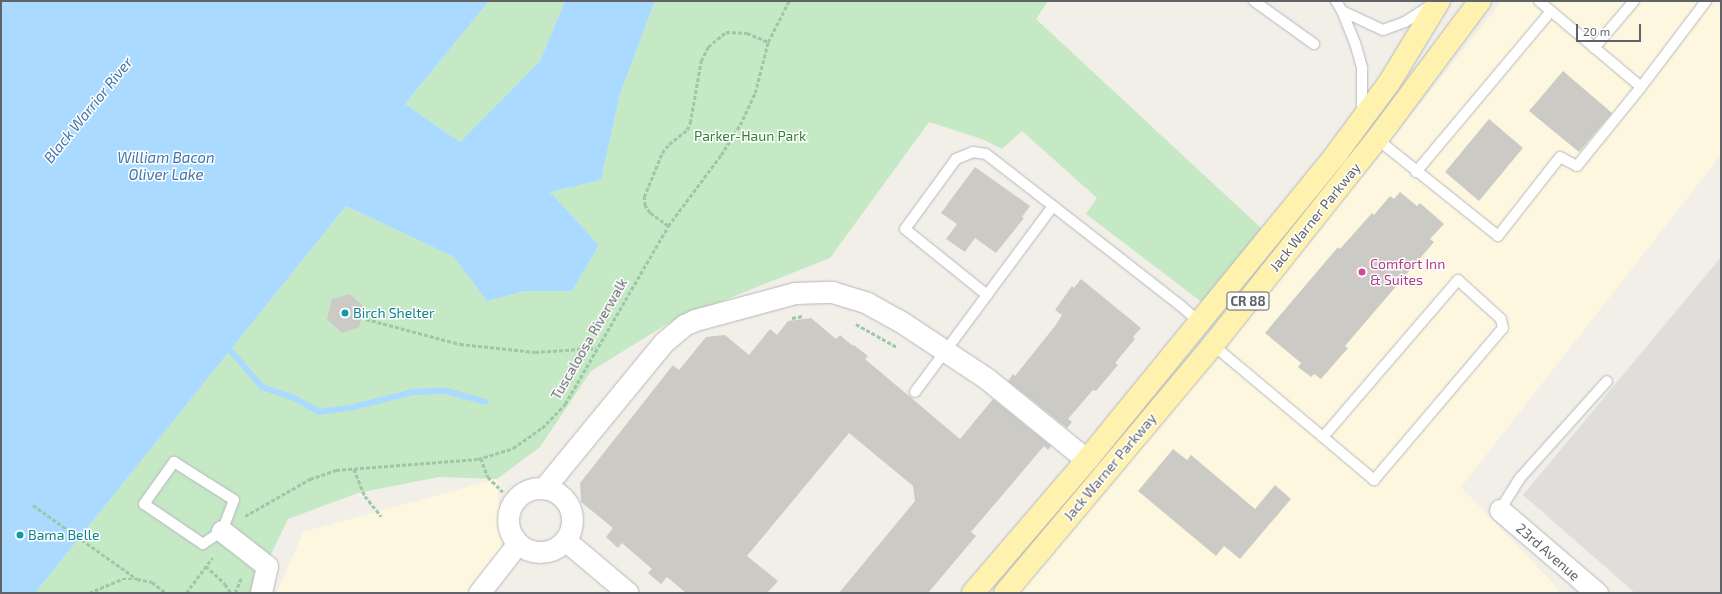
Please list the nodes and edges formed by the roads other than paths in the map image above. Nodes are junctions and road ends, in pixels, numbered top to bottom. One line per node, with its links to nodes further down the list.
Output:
1 (1254, 1): 10 (lane)
2 (1336, 1): 8 (lane)
3 (1439, 1): 8 (lane); 13 (main road, Jack Warner Parkway)
4 (1480, 1): 14 (main road, Jack Warner Parkway / CR 88)
5 (1539, 1): 9 (lane)
6 (1634, 1): 11 (lane)
7 (1706, 1): 12 (lane)
8 (1342, 10): 13 (lane)
9 (1552, 12): 11 (lane); 15 (lane)
10 (1314, 44)
11 (1594, 48): 12 (lane)
12 (1641, 87): 15 (lane)
13 (1362, 122): 18 (main road, Jack Warner Parkway)
14 (1378, 139): 15 (lane); 19 (main road, Jack Warner Parkway / CR 88)
15 (1416, 172)
16 (1053, 206): 17 (lane); 17 (lane); 18 (lane)
17 (987, 295): 20 (lane)
18 (1198, 321): 24 (main road, Jack Warner Parkway)
19 (1213, 344): 23 (lane); 34 (main road, Jack Warner Parkway / CR 88)
20 (946, 351): 22 (lane); 24 (street); 25 (street)
21 (1607, 381): 26 (lane)
22 (915, 392)
23 (1322, 437): 23 (lane)
24 (1087, 460): 33 (main road, Jack Warner Parkway)
25 (544, 488): 28 (street); 29 (street)
26 (1500, 510): 35 (street, 23rd Avenue)
27 (226, 533): 27 (lane); 30 (street)
28 (565, 540): 29 (street); 32 (street)
29 (518, 543): 31 (street)
30 (261, 593)
31 (479, 593)
32 (628, 593)
33 (973, 593)
34 (1005, 593)
35 (1597, 593)

